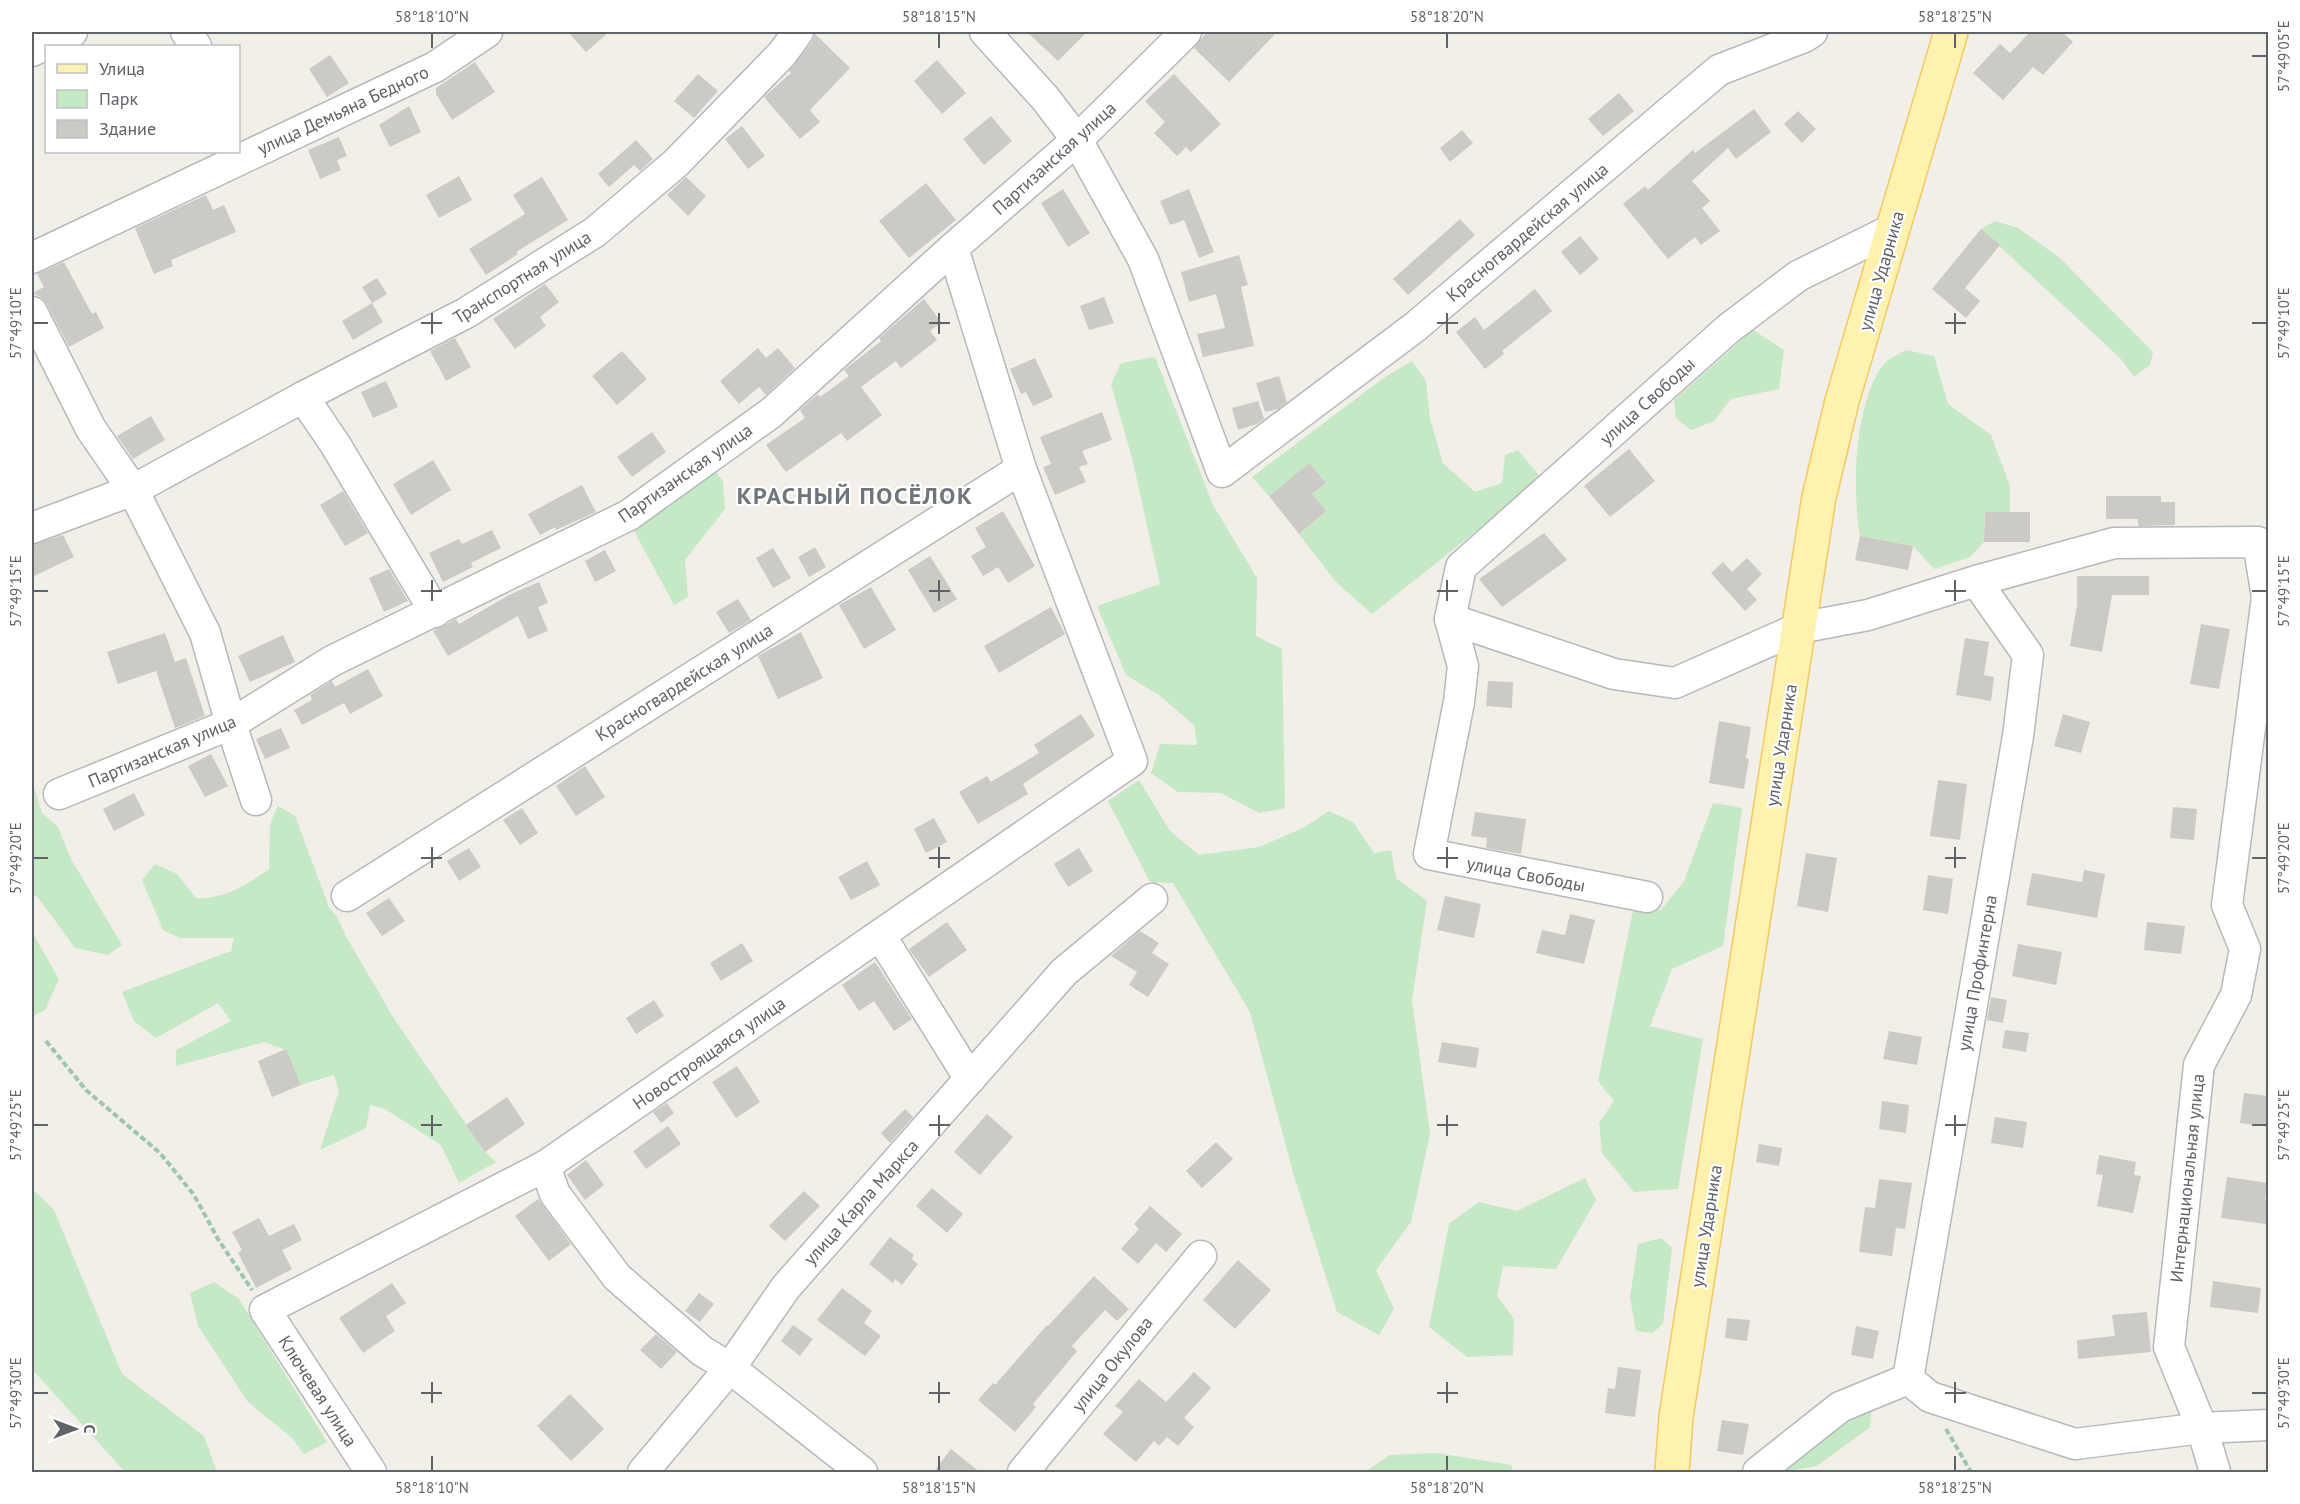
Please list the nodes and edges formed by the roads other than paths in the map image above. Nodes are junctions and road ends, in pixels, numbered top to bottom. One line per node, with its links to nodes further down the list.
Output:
1 (72, 32): 10 (street)
2 (186, 32): 9 (street)
3 (487, 32): 12 (street, улица Демьяна Бедного)
4 (798, 32): 18 (street, Транспортная улица)
5 (985, 32): 11 (street)
6 (1186, 32): 11 (street, Партизанская улица)
7 (1812, 32): 11 (street, Красногвардейская улица)
8 (1951, 32): 14 (main road, улица Ударника)
9 (195, 45)
10 (32, 51)
11 (1077, 140): 16 (street, Партизанская улица)
12 (243, 144)
13 (225, 153): 15 (street, улица Демьяна Бедного)
14 (1893, 229): 24 (street, улица Свободы); 25 (main road, улица Ударника)
15 (35, 247)
16 (954, 248): 19 (street); 23 (street, Партизанская улица)
17 (32, 312): 20 (street)
18 (303, 397): 20 (street, Транспортная улица); 23 (street)
19 (1021, 469): 29 (street, Красногвардейская улица); 32 (street, Новостроящаяся улица)
20 (133, 490): 21 (street, Транспортная улица); 26 (street)
21 (32, 528)
22 (1976, 581): 25 (street); 38 (street, улица Профинтерна); 40 (street, Интернациональная улица)
23 (435, 612): 26 (street, Партизанская улица)
24 (1450, 619): 25 (street); 30 (street, улица Свободы)
25 (1799, 628): 45 (main road, улица Ударника)
26 (231, 724): 27 (street, Партизанская улица); 28 (street)
27 (59, 794)
28 (256, 800)
29 (347, 896)
30 (1647, 897)
31 (1152, 899): 33 (street, улица Карла Маркса)
32 (880, 935): 33 (street); 34 (street, Новостроящаяся улица)
33 (970, 1079): 37 (street, улица Карла Маркса)
34 (545, 1167): 36 (street, Новостроящаяся улица); 37 (street)
35 (1201, 1256): 44 (street, улица Окулова)
36 (265, 1311): 41 (street, Ключевая улица)
37 (730, 1368): 42 (street, улица Карла Маркса); 43 (street)
38 (1919, 1388): 40 (street); 46 (street)
39 (2268, 1425): 40 (street)
40 (2202, 1428): 47 (street, Интернациональная улица)
41 (371, 1473)
42 (643, 1473)
43 (862, 1473)
44 (1023, 1473)
45 (1672, 1473)
46 (1758, 1473)
47 (2215, 1473)

